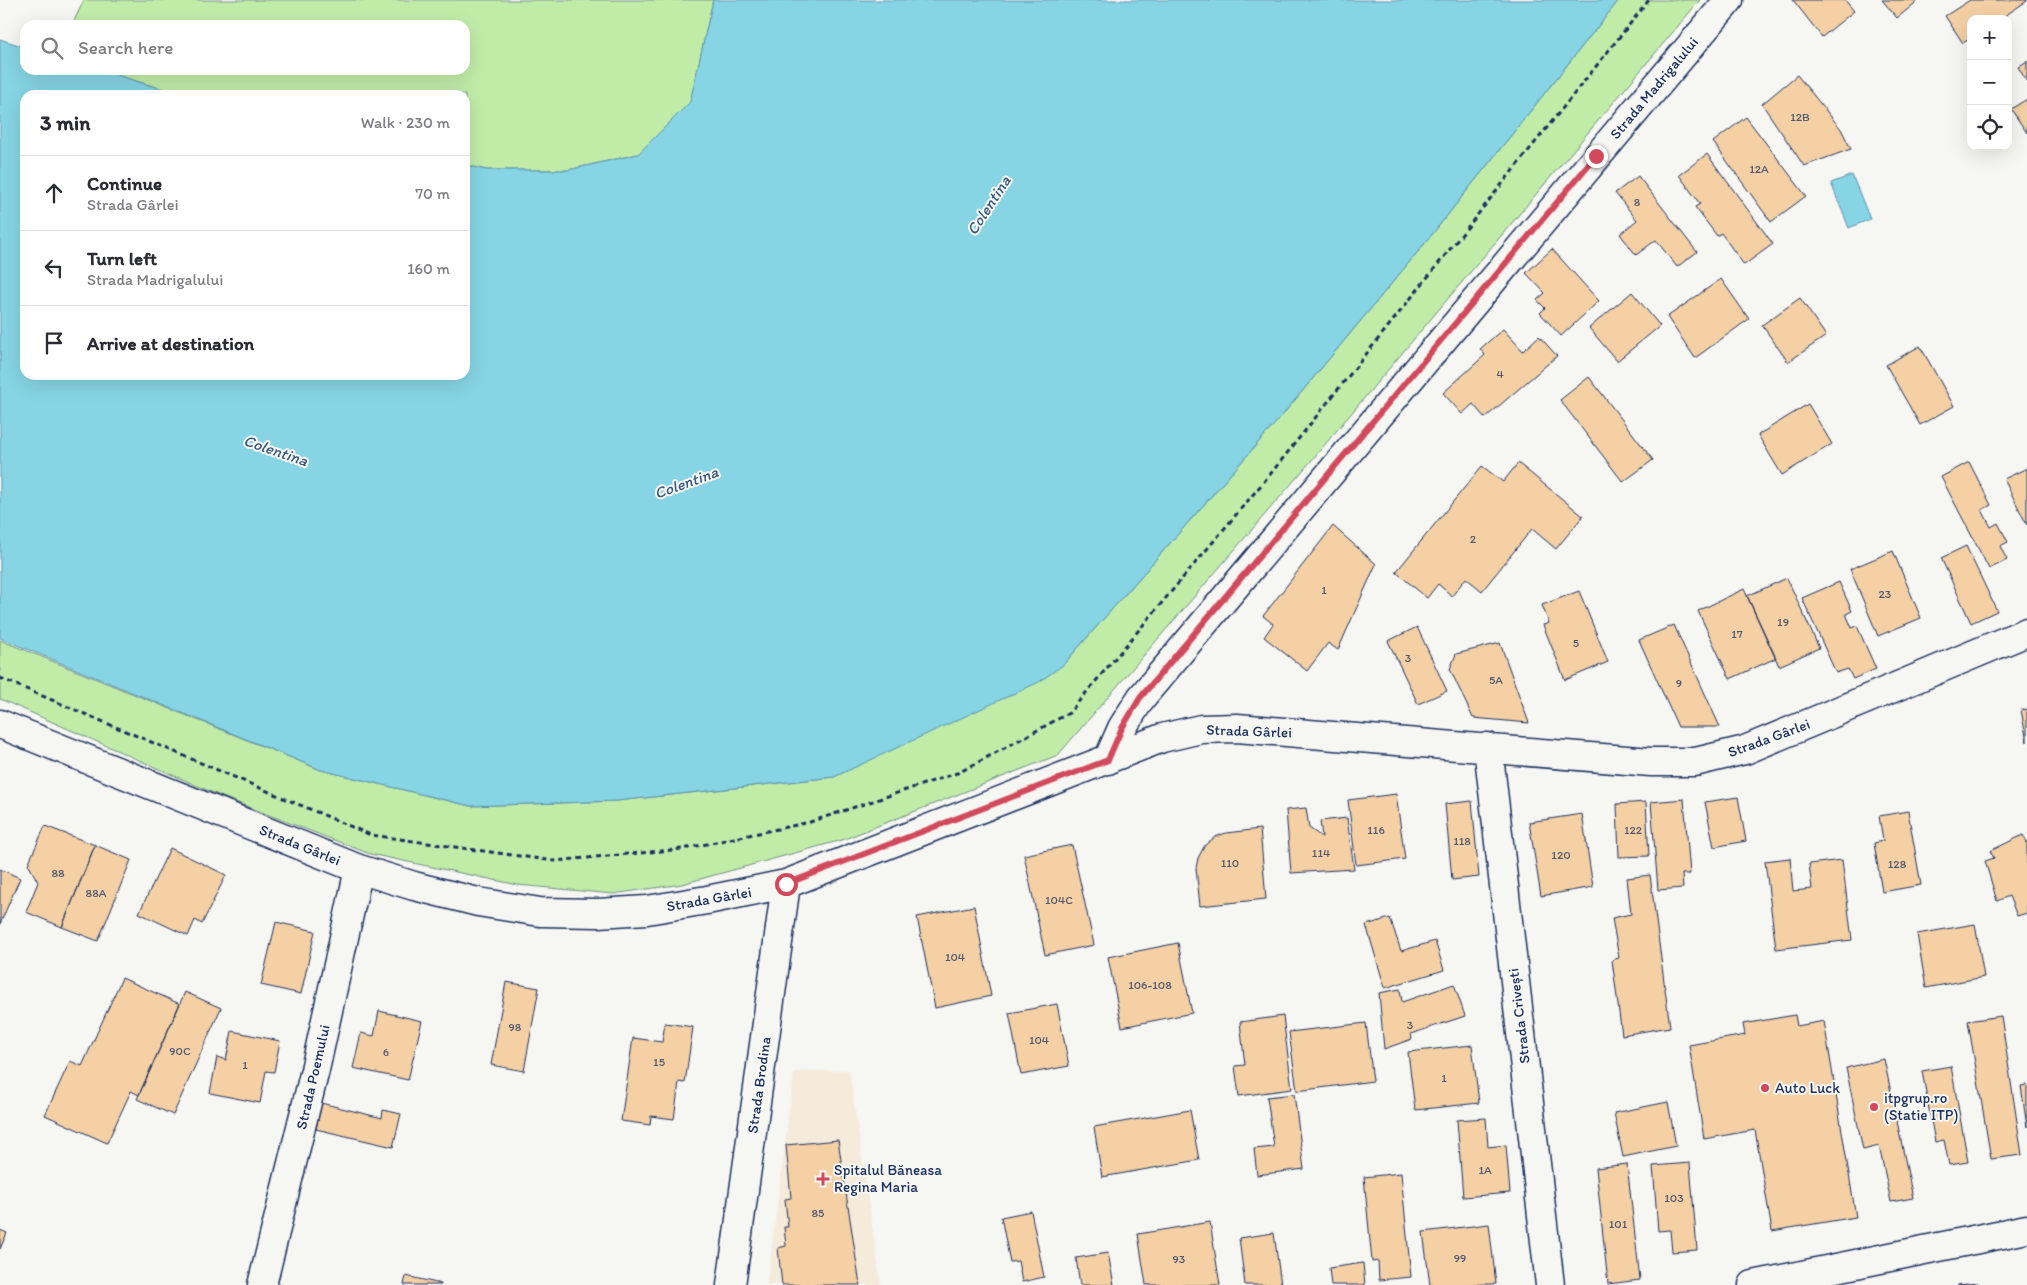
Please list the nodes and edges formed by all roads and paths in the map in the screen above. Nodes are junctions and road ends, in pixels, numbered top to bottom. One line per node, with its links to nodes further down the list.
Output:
1 (1649, 0): 4 (path)
2 (1729, 0): 7 (street, Strada Madrigalului)
3 (2027, 632): 6 (street, Strada Gârlei)
4 (0, 678)
5 (0, 724): 8 (street, Strada Gârlei)
6 (1488, 747): 7 (street, Strada Gârlei); 13 (street, Strada Crivești)
7 (1108, 760): 9 (street, Strada Gârlei)
8 (359, 869): 9 (street, Strada Gârlei); 11 (street, Strada Poemului)
9 (786, 884): 12 (street, Strada Brodina)
10 (2027, 1229): 14 (street)
11 (262, 1285)
12 (731, 1285)
13 (1550, 1285)
14 (1753, 1285)

